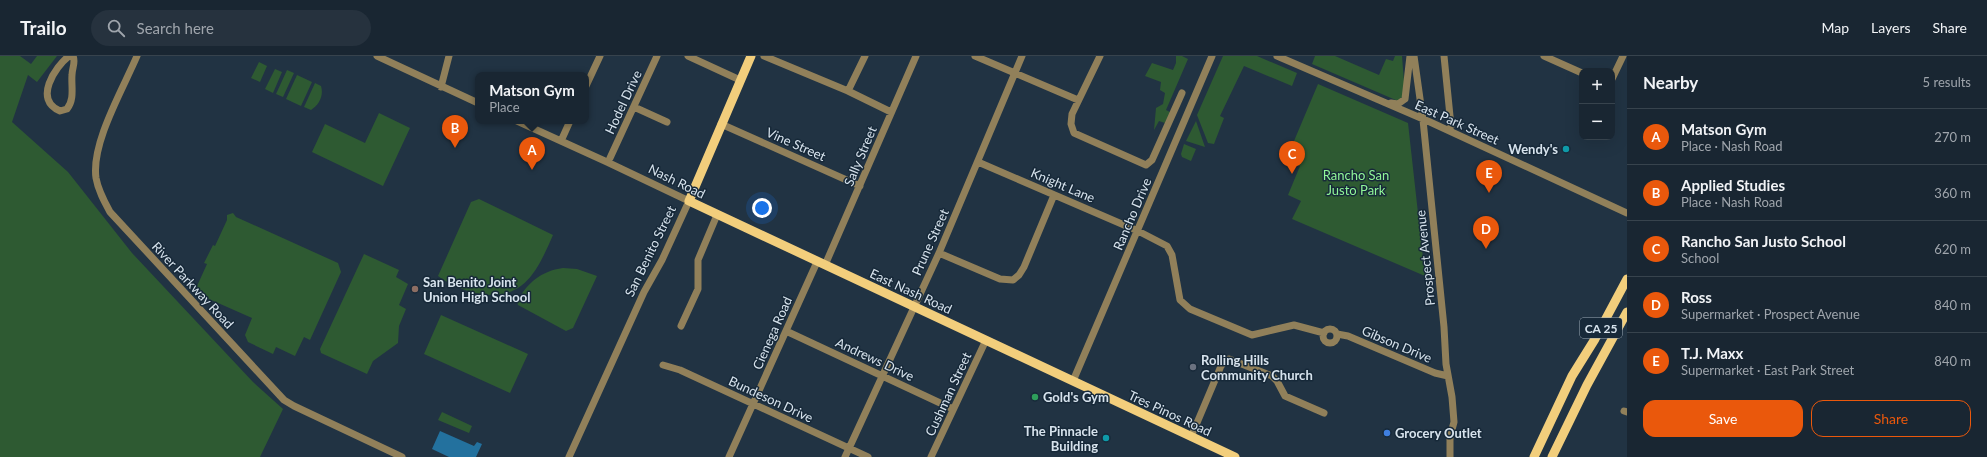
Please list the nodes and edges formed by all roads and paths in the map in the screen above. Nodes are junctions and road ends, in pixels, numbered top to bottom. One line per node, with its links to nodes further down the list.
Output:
1 (69, 56): 2 (street)
2 (73, 56)
3 (137, 56): 72 (street, River Parkway Road)
4 (377, 56): 28 (street)
5 (449, 56): 28 (street)
6 (600, 56): 26 (street)
7 (657, 56): 34 (street, Hodel Drive)
8 (688, 56): 27 (street)
9 (751, 56): 27 (main road, San Benito Street)
10 (764, 56): 29 (street)
11 (865, 56): 29 (street)
12 (916, 56): 35 (street, Sally Street)
13 (975, 56): 25 (street)
14 (1022, 56): 25 (street, Prune Street)
15 (1100, 56): 31 (street)
16 (1212, 56): 39 (street, Rancho Drive)
17 (1277, 56): 33 (street, East Park Street)
18 (1410, 56): 33 (street)
19 (1414, 56): 37 (street, Prospect Avenue)
20 (1444, 56): 43 (street)
21 (1544, 56): 23 (street)
22 (1623, 56): 24 (street)
23 (1579, 72)
24 (1615, 72)
25 (1014, 73): 31 (street); 46 (street, Prune Street)
26 (589, 80)
27 (740, 80): 42 (main road, San Benito Street)
28 (441, 86): 32 (street)
29 (848, 91): 35 (street)
30 (1182, 93): 36 (street)
31 (1078, 100): 36 (street)
32 (475, 102)
33 (1382, 102): 37 (street, East Park Street)
34 (634, 107): 38 (street); 45 (street, Hodel Drive)
35 (892, 112): 47 (street, Sally Street)
36 (1172, 116): 39 (street)
37 (1423, 120): 50 (street, East Park Street); 65 (street, Prospect Avenue)
38 (667, 122)
39 (1184, 122): 52 (street, Rancho Drive)
40 (524, 124): 44 (street, Nash Road)
41 (569, 124): 44 (street)
42 (721, 124): 47 (street, Vine Street); 49 (main road, San Benito Street)
43 (1451, 126)
44 (562, 141): 49 (street, Nash Road)
45 (610, 158)
46 (978, 162): 48 (street, Knight Lane); 53 (street, Prune Street)
47 (860, 186): 54 (street, Sally Street)
48 (1054, 195): 52 (street, Knight Lane); 53 (street)
49 (688, 201): 51 (main road, Nash Road); 73 (street, San Benito Street)
50 (1627, 213)
51 (717, 215): 54 (main road, Nash Road); 58 (street)
52 (1138, 231): 60 (street); 66 (street, Rancho Drive)
53 (939, 253): 56 (street, Prune Street)
54 (821, 263): 56 (main road, East Nash Road); 59 (street, Cienega Road)
55 (1627, 279): 80 (main road, CA 25)
56 (913, 306): 62 (main road, East Nash Road); 64 (street, Prune Street)
57 (1627, 312): 81 (main road, CA 25)
58 (681, 326)
59 (786, 331): 64 (street, Andrews Drive); 67 (street, Cienega Road)
60 (1324, 333): 61 (street); 61 (street)
61 (1337, 334): 65 (street, Gibson Drive)
62 (986, 340): 66 (main road, Tres Pinos Road); 68 (street, Cushman Street)
63 (663, 365): 67 (street, Bundeson Drive)
64 (882, 375): 68 (street, Andrews Drive); 71 (street, Prune Street)
65 (1448, 376): 79 (street, Prospect Avenue)
66 (1074, 381): 70 (main road, Tres Pinos Road)
67 (753, 404): 71 (street, Bundeson Drive); 74 (street, Cienega Road)
68 (953, 409): 77 (street, Cushman Street)
69 (1324, 413): 70 (street)
70 (1191, 438): 78 (main road, Tres Pinos Road)
71 (849, 448): 75 (street, Prune Street); 76 (street, Bundeson Drive)
72 (402, 457)
73 (569, 457)
74 (729, 457)
75 (845, 457)
76 (868, 457)
77 (931, 457)
78 (1235, 457)
79 (1450, 457)
80 (1534, 457)
81 (1552, 457)

